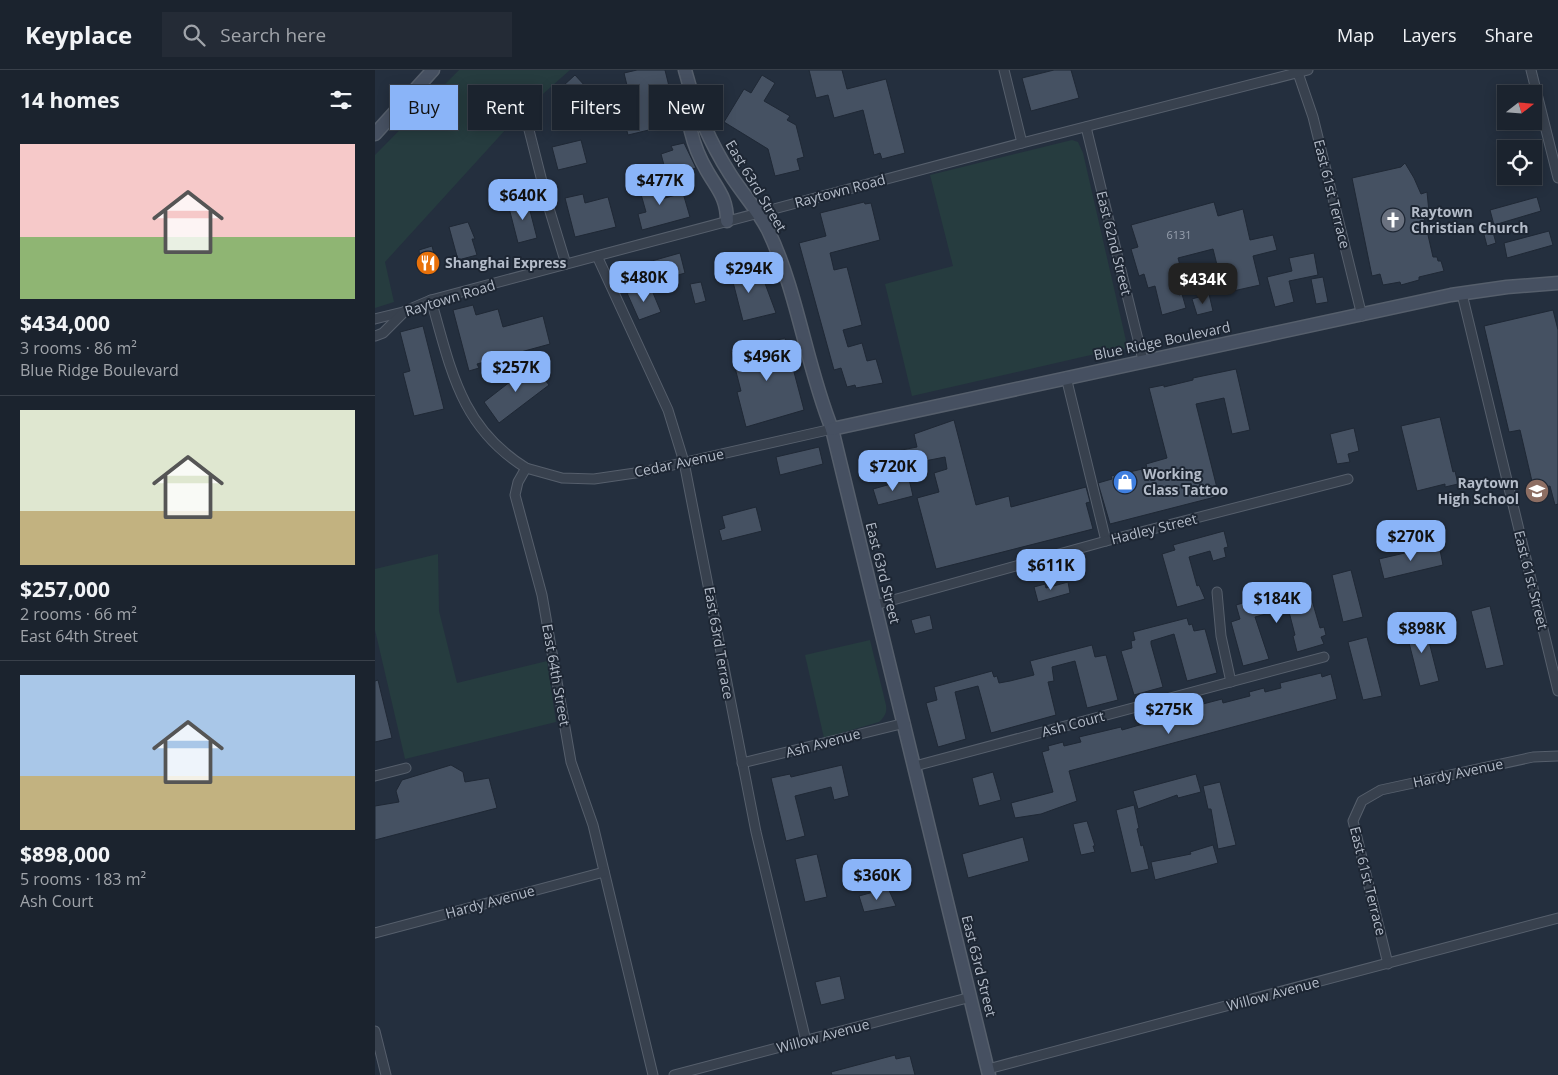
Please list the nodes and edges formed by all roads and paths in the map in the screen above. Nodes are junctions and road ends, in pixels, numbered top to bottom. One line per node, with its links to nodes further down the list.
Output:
1 (433, 70): 11 (street)
2 (685, 70): 6 (street, East 63rd Street)
3 (1004, 70): 12 (street)
4 (1531, 70): 13 (street)
5 (1303, 71): 7 (street, Raytown Road); 23 (street, East 61st Terrace)
6 (689, 85)
7 (1086, 127): 12 (street, Raytown Road); 26 (street, East 62nd Street)
8 (529, 130): 18 (street)
9 (691, 130): 16 (street)
10 (705, 130): 15 (street, East 63rd Street)
11 (375, 134)
12 (1022, 143): 15 (street, Raytown Road)
13 (1554, 144): 14 (street)
14 (1558, 178)
15 (757, 213): 16 (street, Raytown Road); 28 (street, East 63rd Street)
16 (727, 221): 17 (street, Raytown Road)
17 (597, 256): 18 (street, Raytown Road); 29 (street, East 63rd Terrace)
18 (566, 264): 21 (street, Raytown Road)
19 (1558, 284): 20 (street, Blue Ridge Boulevard)
20 (1462, 294): 23 (street, Blue Ridge Boulevard); 37 (street, East 61st Street)
21 (431, 300): 22 (street, Raytown Road); 30 (street)
22 (403, 312): 24 (street, Raytown Road); 25 (street)
23 (1362, 316): 26 (street, Blue Ridge Boulevard)
24 (375, 318)
25 (375, 336)
26 (1143, 360): 27 (street, Blue Ridge Boulevard)
27 (1066, 377): 28 (street, Blue Ridge Boulevard); 32 (street)
28 (832, 429): 29 (street, Cedar Avenue); 34 (street, East 63rd Street)
29 (684, 462): 30 (street, Cedar Avenue); 40 (street, East 63rd Terrace)
30 (526, 468): 45 (street, East 64th Street)
31 (1348, 479): 32 (street, Hadley Street)
32 (1106, 541): 34 (street, Hadley Street)
33 (1217, 592): 36 (street)
34 (875, 605): 38 (street, East 63rd Street)
35 (1325, 657): 36 (street, Ash Court)
36 (1231, 682): 41 (street, Ash Court)
37 (1558, 691)
38 (905, 723): 40 (street, Ash Avenue); 41 (street, East 63rd Street)
39 (1558, 756): 44 (street, Hardy Avenue)
40 (742, 763): 51 (street, East 63rd Terrace)
41 (915, 766): 49 (street, East 63rd Street)
42 (406, 768): 43 (street)
43 (375, 776)
44 (1362, 801): 48 (street, East 61st Terrace)
45 (604, 872): 47 (street, Hardy Avenue); 54 (street, East 64th Street)
46 (1558, 918): 48 (street, Willow Avenue)
47 (375, 933)
48 (1387, 964): 52 (street, Willow Avenue)
49 (971, 997): 51 (street, Willow Avenue); 52 (street, East 63rd Street)
50 (375, 1030): 53 (street)
51 (806, 1041): 55 (street, Willow Avenue)
52 (989, 1072)
53 (386, 1075)
54 (653, 1075)
55 (674, 1075)

